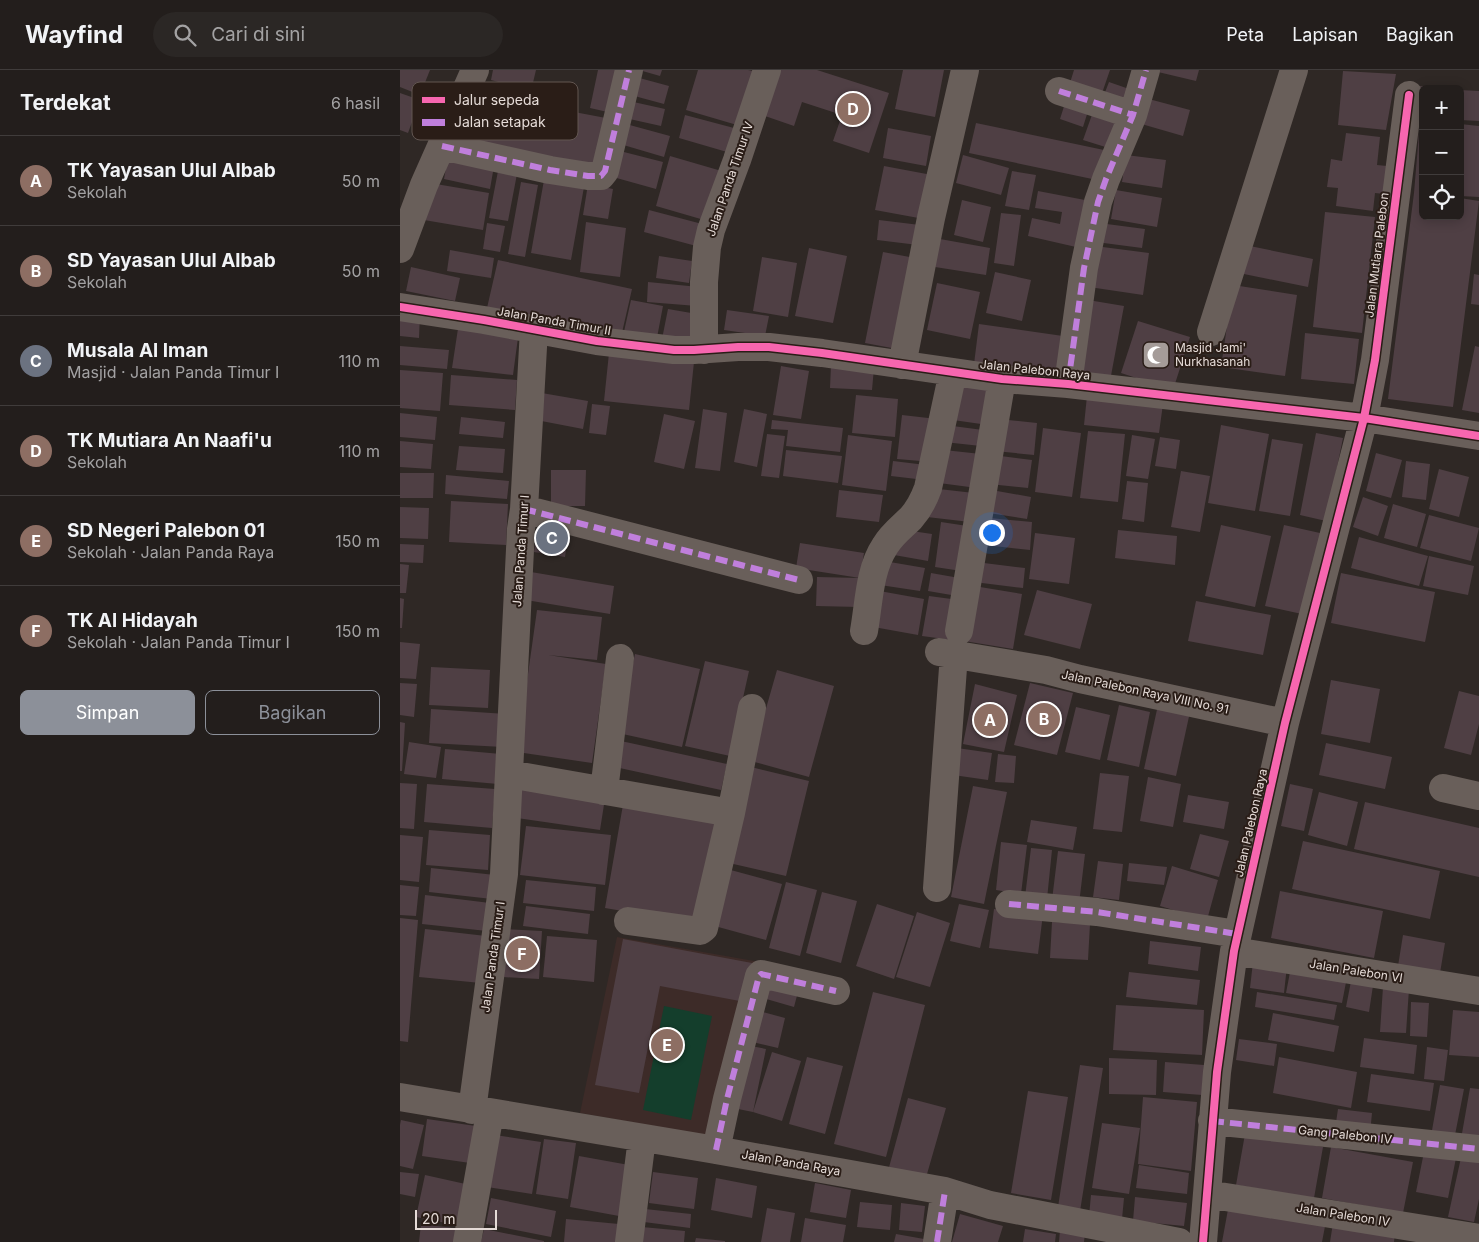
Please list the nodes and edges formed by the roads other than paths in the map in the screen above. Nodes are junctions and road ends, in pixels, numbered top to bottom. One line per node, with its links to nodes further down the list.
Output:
1 (474, 70): 7 (street)
2 (630, 70): 12 (street)
3 (965, 70): 18 (street)
4 (1146, 70): 10 (street)
5 (1294, 70): 16 (street)
6 (764, 71): 17 (street, Jalan Panda Timur IV)
7 (469, 82)
8 (1059, 91): 10 (street)
9 (1409, 95): 22 (street, Jalan Mutiara Palebon)
10 (1133, 115): 21 (street)
11 (445, 140): 12 (street)
12 (442, 146): 13 (street)
13 (400, 249)
14 (400, 306): 15 (street, Jalan Panda Timur II)
15 (534, 329): 17 (street, Jalan Panda Timur II); 24 (street, Jalan Panda Timur I)
16 (1212, 332)
17 (704, 350): 18 (street, Jalan Palebon Raya)
18 (902, 364): 19 (street, Jalan Palebon Raya)
19 (953, 372): 20 (street, Jalan Palebon Raya); 26 (street)
20 (1002, 379): 21 (street, Jalan Palebon Raya); 27 (street)
21 (1068, 384): 22 (street, Jalan Palebon Raya)
22 (1364, 418): 23 (street, Jalan Palebon Raya); 30 (street, Jalan Palebon Raya)
23 (1479, 436)
24 (524, 509): 25 (street); 31 (street, Jalan Panda Timur I)
25 (799, 580)
26 (864, 631)
27 (951, 646): 30 (street, Jalan Palebon Raya VIII No. 91); 36 (street)
28 (620, 658): 33 (street)
29 (752, 708): 35 (street)
30 (1285, 722): 39 (street, Jalan Palebon Raya)
31 (509, 774): 33 (street); 43 (street, Jalan Panda Timur I)
32 (1443, 788): 34 (street)
33 (604, 791): 35 (street)
34 (1479, 796)
35 (731, 813): 38 (street)
36 (937, 888)
37 (1009, 904): 39 (street, Jalan Palebon VI)
38 (628, 921)
39 (1235, 943): 40 (street, Jalan Palebon VI); 44 (street, Jalan Palebon Raya)
40 (1478, 989)
41 (836, 991): 47 (street)
42 (400, 1097): 43 (street, Jalan Panda Raya)
43 (481, 1111): 45 (street, Jalan Panda Raya); 51 (street, Jalan Panda Timur I)
44 (1212, 1121): 46 (street, Gang Palebon IV); 49 (street, Jalan Palebon Raya)
45 (642, 1138): 47 (street, Jalan Panda Raya); 52 (street)
46 (1479, 1149)
47 (716, 1150): 48 (street, Jalan Panda Raya)
48 (945, 1191): 53 (street); 54 (street, Jalan Panda Raya)
49 (1206, 1194): 50 (street, Jalan Palebon IV); 55 (street, Jalan Palebon Raya)
50 (1479, 1238)
51 (467, 1242)
52 (629, 1242)
53 (937, 1242)
54 (1179, 1242)
55 (1203, 1242)

